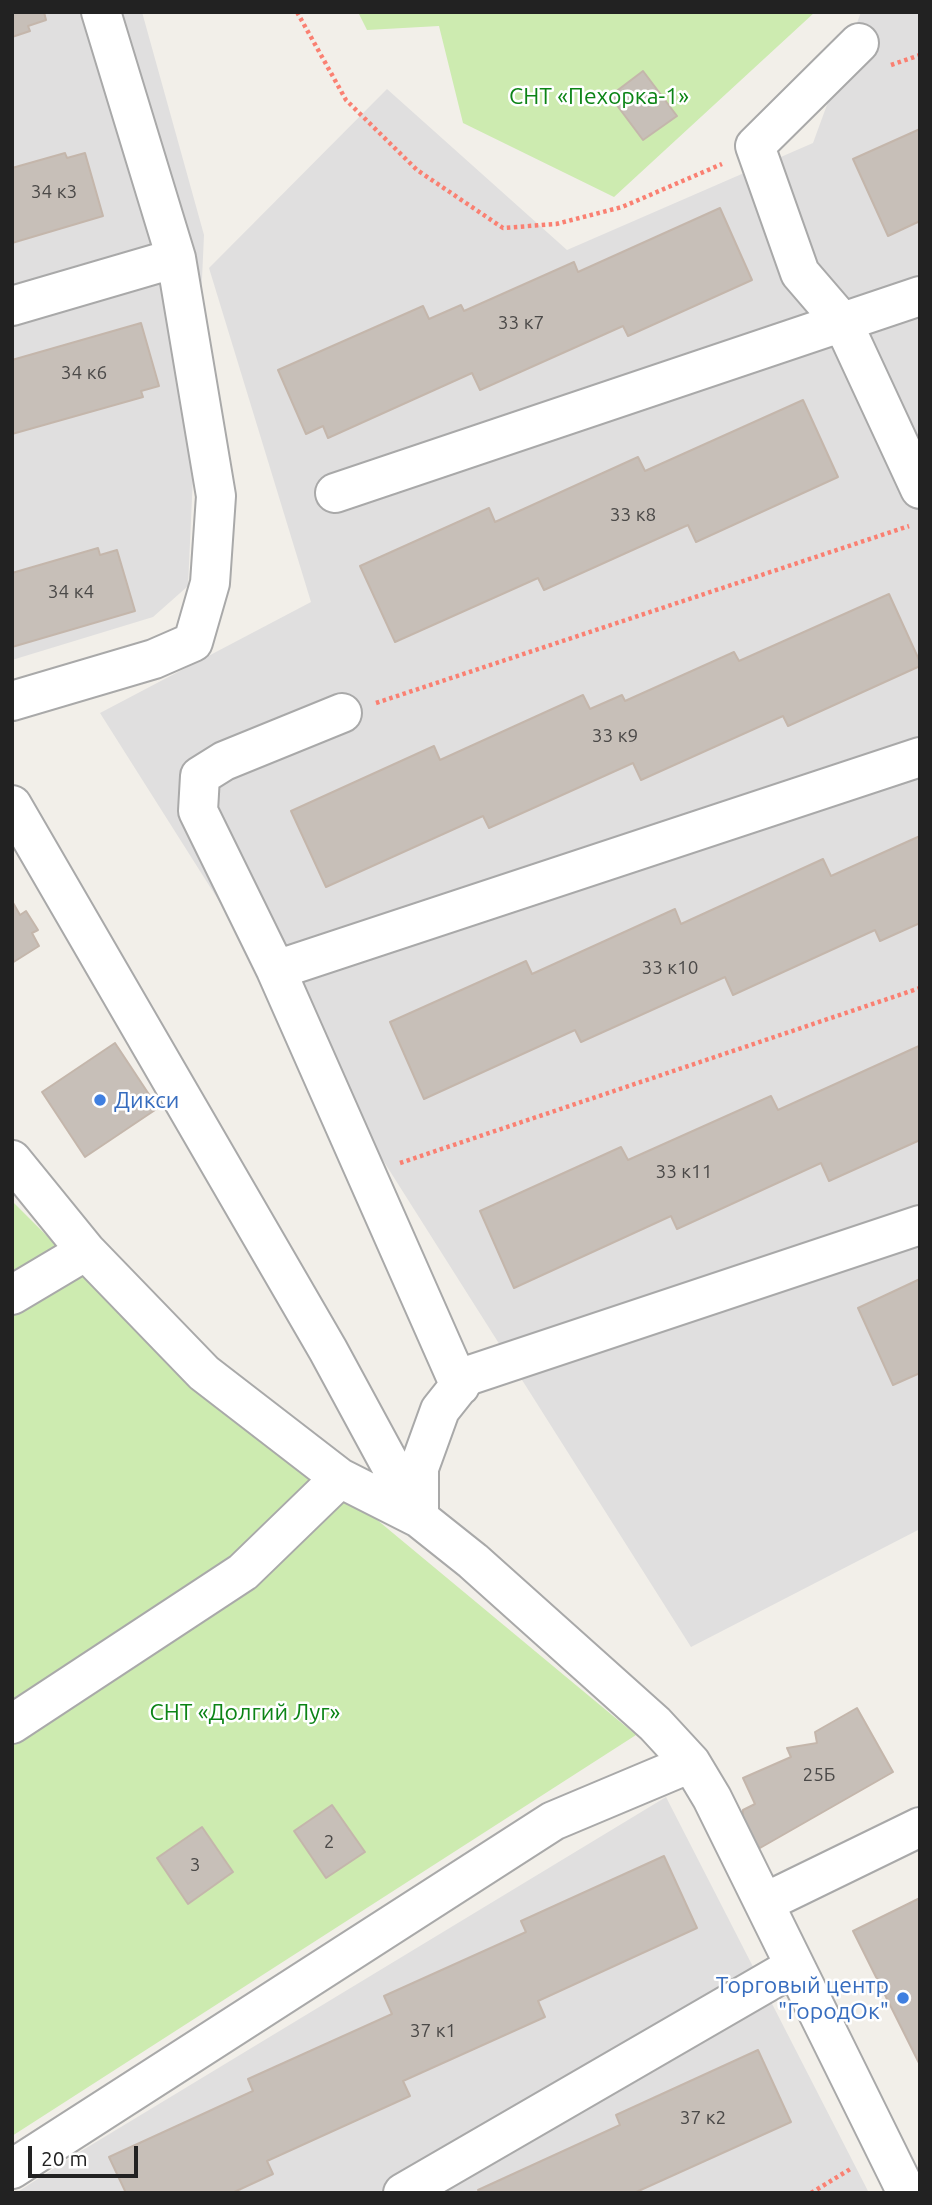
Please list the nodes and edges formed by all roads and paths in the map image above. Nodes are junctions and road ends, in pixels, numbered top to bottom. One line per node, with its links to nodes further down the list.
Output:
1 (101, 12): 5 (street)
2 (297, 12): 4 (path)
3 (859, 43): 4 (street)
4 (755, 146): 8 (street)
5 (176, 258): 7 (street); 12 (street)
6 (920, 296): 8 (street)
7 (12, 306)
8 (842, 323): 9 (street); 10 (street)
9 (920, 489)
10 (335, 493)
11 (920, 523): 13 (path)
12 (12, 701)
13 (342, 713): 16 (street)
14 (920, 757): 16 (street)
15 (12, 805): 25 (street)
16 (276, 970): 19 (street)
17 (920, 988): 19 (path)
18 (12, 1160): 21 (street)
19 (366, 1174): 23 (street)
20 (920, 1225): 23 (street)
21 (86, 1251): 22 (street); 24 (street)
22 (12, 1294)
23 (460, 1386): 25 (street)
24 (340, 1478): 25 (street); 26 (street)
25 (419, 1518): 27 (street)
26 (12, 1724)
27 (691, 1763): 29 (street); 32 (street)
28 (920, 1827): 29 (street)
29 (764, 1903): 30 (street)
30 (795, 1966): 31 (street); 33 (street)
31 (886, 2148): 34 (path); 35 (street)
32 (12, 2169)
33 (403, 2193)
34 (811, 2193)
35 (907, 2193)

